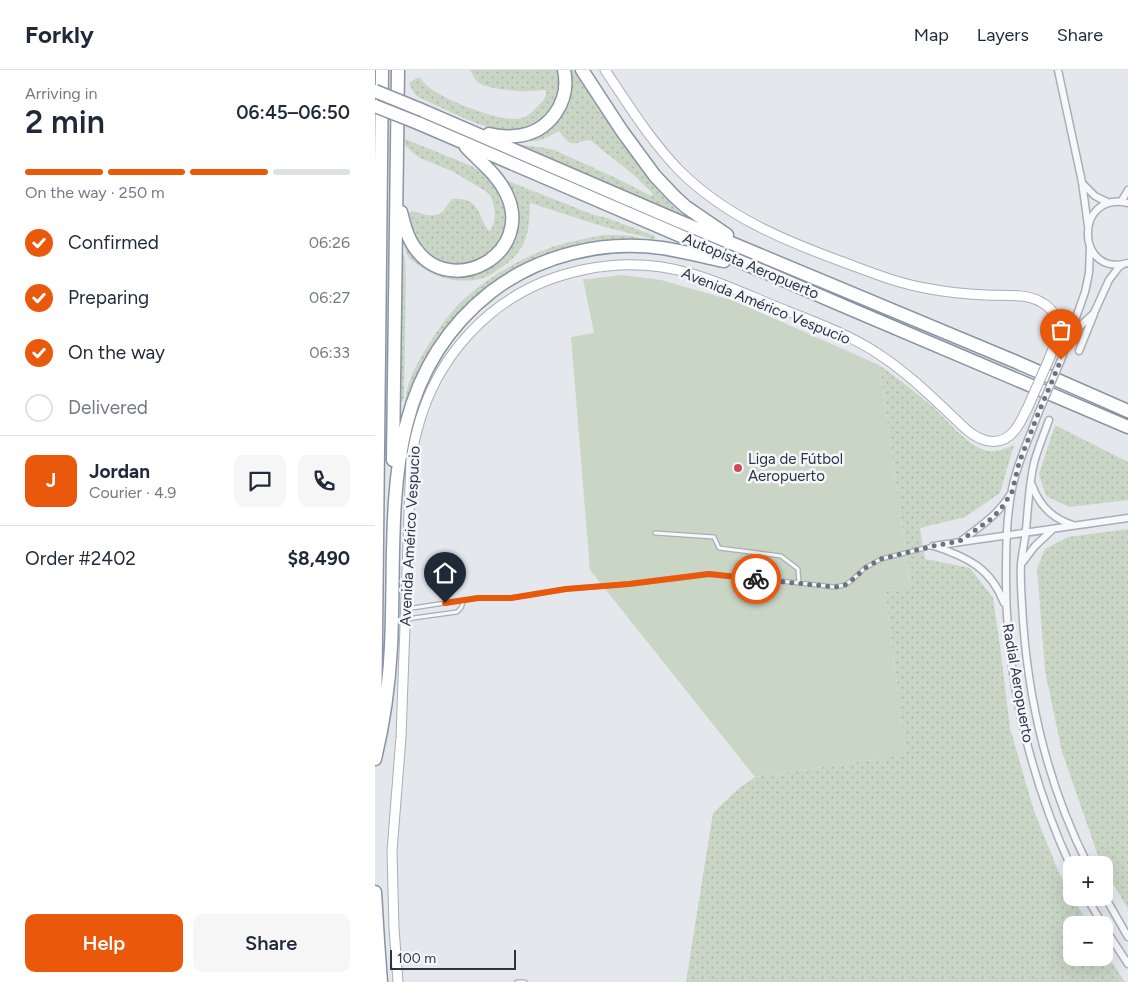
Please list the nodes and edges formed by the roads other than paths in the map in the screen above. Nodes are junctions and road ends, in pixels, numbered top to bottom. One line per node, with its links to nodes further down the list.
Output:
1 (383, 70): 44 (highway)
2 (398, 70): 12 (highway)
3 (564, 70): 9 (highway)
4 (582, 70): 18 (highway)
5 (605, 70): 42 (street, Avenida Américo Vespucio, bridge)
6 (1058, 70): 11 (street, Radial Aeropuerto)
7 (375, 91): 9 (highway, Autopista Aeropuerto, bridge)
8 (375, 106): 10 (highway, Autopista Aeropuerto, bridge)
9 (462, 127): 18 (highway, Autopista Aeropuerto)
10 (462, 142): 12 (highway); 20 (highway, Autopista Aeropuerto)
11 (1082, 182): 14 (street); 16 (street, Radial Aeropuerto)
12 (397, 190): 29 (highway)
13 (1128, 190): 15 (street)
14 (1109, 203): 15 (street); 16 (street)
15 (1125, 203)
16 (1088, 226): 17 (street, Radial Aeropuerto)
17 (1090, 247): 19 (street); 22 (street, Radial Aeropuerto)
18 (755, 253): 24 (highway, Autopista Aeropuerto)
19 (1126, 264): 21 (street, Radial Aeropuerto)
20 (748, 265): 26 (highway, Autopista Aeropuerto); 29 (highway)
21 (1094, 313): 22 (street, Radial Aeropuerto); 23 (street, Radial Aeropuerto)
22 (1066, 346): 28 (street, Radial Aeropuerto, bridge)
23 (1079, 351)
24 (1128, 411)
25 (1049, 420): 27 (street, Radial Aeropuerto)
26 (1128, 427)
27 (1031, 482): 31 (street); 34 (street, Radial Aeropuerto)
28 (1012, 492): 35 (street, Radial Aeropuerto); 36 (street, Radial Aeropuerto)
29 (395, 500): 45 (highway)
30 (1128, 518): 31 (street)
31 (1074, 526): 32 (street)
32 (1054, 529): 34 (street); 38 (street)
33 (655, 533): 39 (lane)
34 (1025, 533): 35 (street); 38 (street, Radial Aeropuerto)
35 (1006, 535): 36 (street); 41 (street, Radial Aeropuerto)
36 (960, 541): 37 (street)
37 (933, 546): 39 (lane); 41 (street)
38 (1021, 564): 47 (street, Radial Aeropuerto)
39 (799, 583): 40 (lane)
40 (464, 600): 42 (lane); 43 (lane)
41 (1006, 607): 46 (street, Radial Aeropuerto)
42 (406, 609): 43 (street, Avenida Américo Vespucio)
43 (406, 619): 54 (street, Avenida Américo Vespucio)
44 (375, 754)
45 (375, 759)
46 (1067, 856)
47 (1084, 856)
48 (375, 892): 53 (highway)
49 (1110, 906): 50 (street)
50 (1128, 937)
51 (1113, 941): 52 (street)
52 (1128, 964)
53 (381, 982)
54 (398, 982)
55 (517, 982): 56 (lane)
56 (525, 982)

